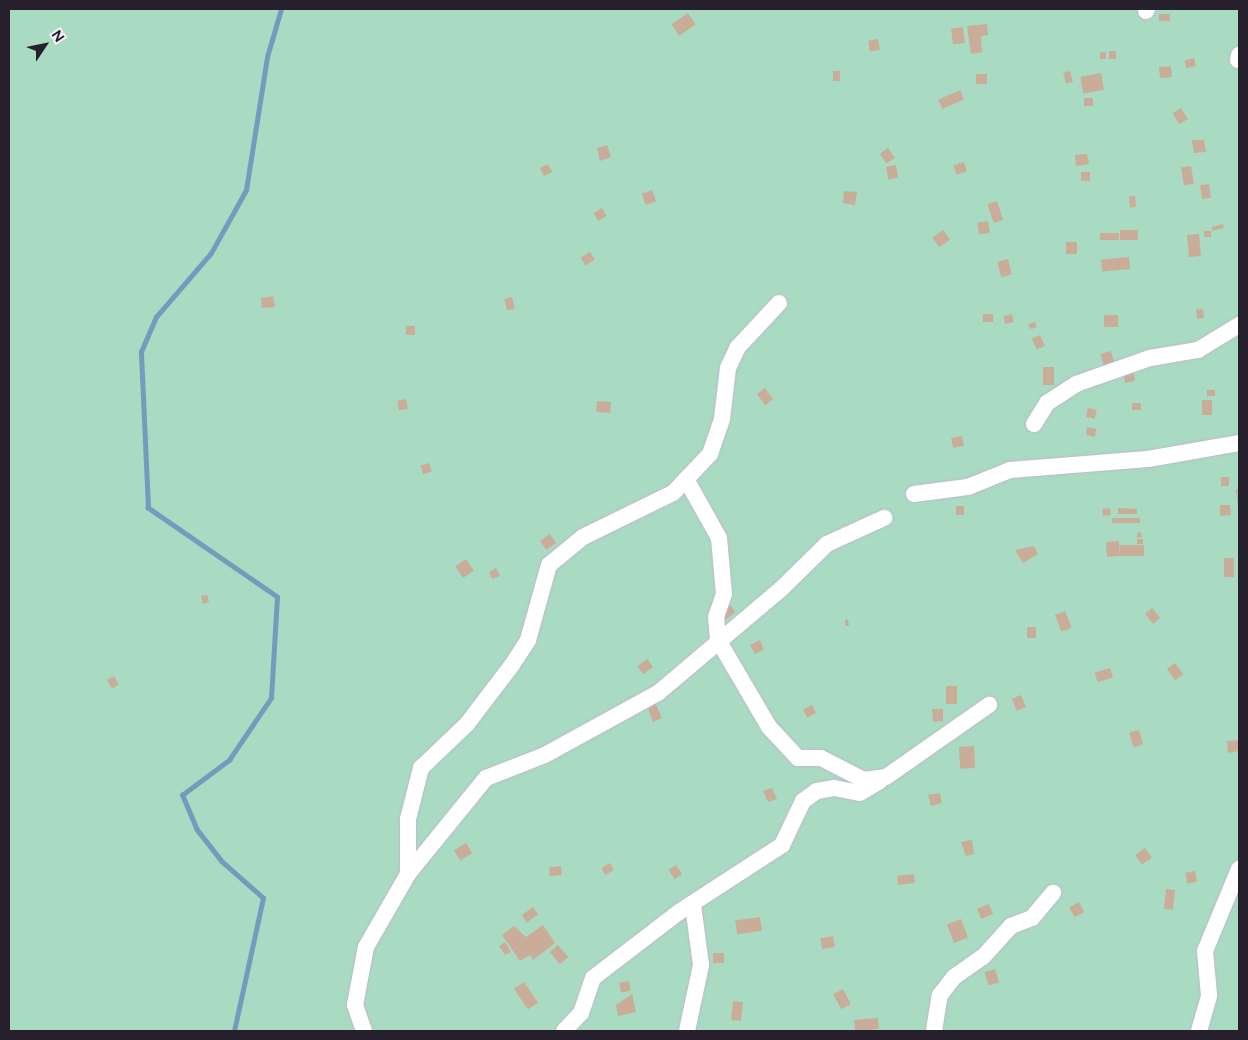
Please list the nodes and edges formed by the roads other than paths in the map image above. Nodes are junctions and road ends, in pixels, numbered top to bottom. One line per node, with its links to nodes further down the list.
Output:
1 (779, 303): 5 (street)
2 (1239, 325): 3 (street)
3 (1034, 424)
4 (1239, 444): 6 (street)
5 (686, 479): 8 (street); 12 (street)
6 (914, 494)
7 (884, 518): 8 (street)
8 (718, 640): 10 (street); 12 (street)
9 (989, 705): 10 (street)
10 (886, 777): 14 (street)
11 (1239, 869): 19 (street)
12 (408, 874): 15 (street)
13 (1053, 894): 18 (street)
14 (693, 904): 16 (street); 17 (street)
15 (364, 1031)
16 (564, 1031)
17 (687, 1031)
18 (934, 1031)
19 (1199, 1031)

